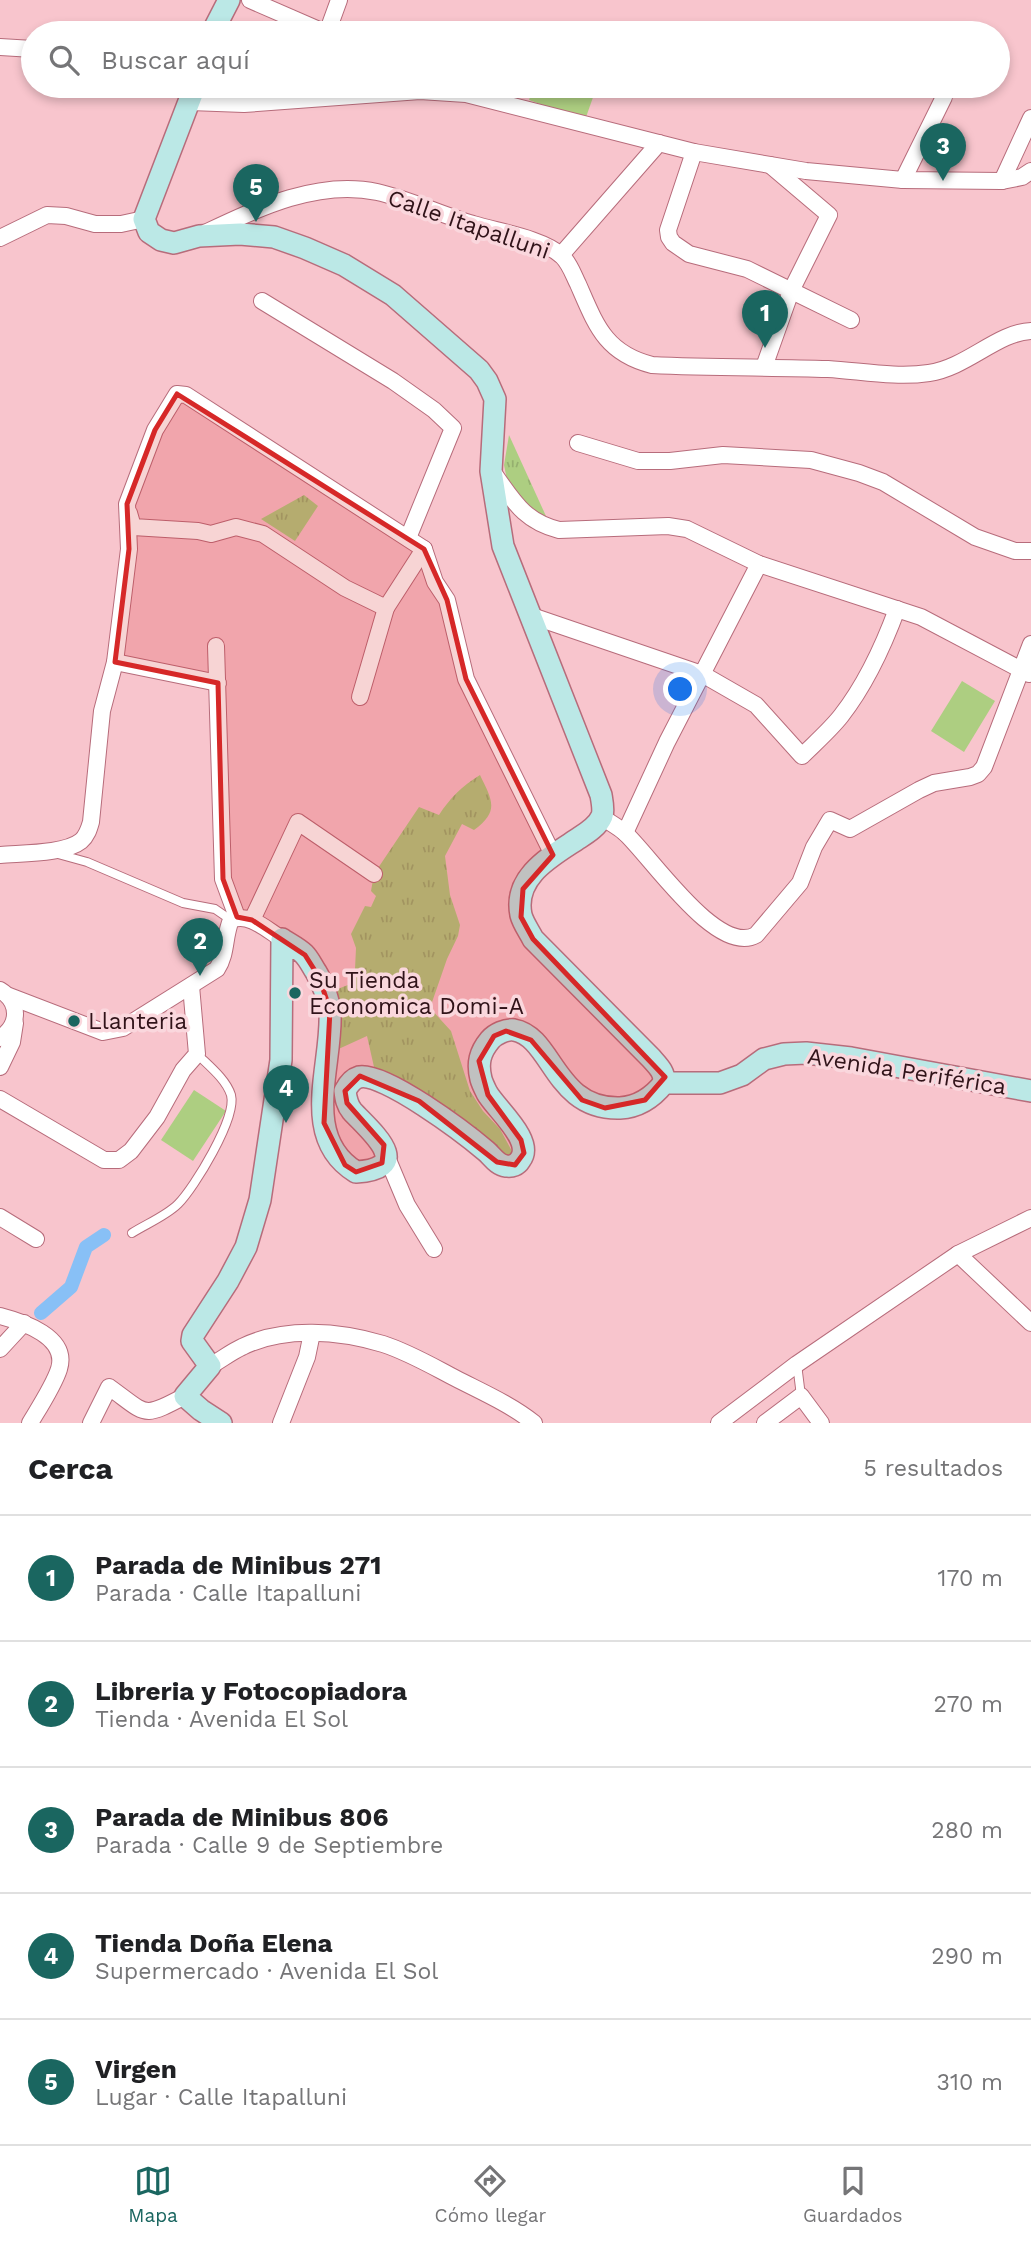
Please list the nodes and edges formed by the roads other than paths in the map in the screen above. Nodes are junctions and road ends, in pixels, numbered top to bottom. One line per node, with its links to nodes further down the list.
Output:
1 (229, 0): 4 (main road)
2 (250, 0): 5 (street)
3 (339, 0): 6 (street)
4 (218, 21)
5 (299, 21)
6 (331, 21)
7 (0, 47): 8 (street)
8 (21, 48)
9 (190, 98): 21 (main road)
10 (213, 98): 11 (street)
11 (325, 98)
12 (482, 98): 15 (street)
13 (944, 98): 19 (street)
14 (1031, 118): 20 (street)
15 (659, 143): 16 (street); 24 (street)
16 (694, 152): 17 (street); 25 (street)
17 (768, 163): 19 (street); 25 (street)
18 (1031, 171): 20 (street)
19 (903, 180): 20 (street)
20 (1002, 181)
21 (144, 219): 22 (main road); 23 (street)
22 (200, 236): 24 (street, Calle Itapalluni); 31 (main road)
23 (0, 238)
24 (561, 255): 29 (street, Calle Itapalluni)
25 (791, 291): 27 (street); 29 (street)
26 (261, 302): 33 (street)
27 (851, 320)
28 (1031, 331): 29 (street, Calle Itapalluni)
29 (764, 367)
30 (578, 443): 35 (street)
31 (491, 471): 36 (street); 39 (main road)
32 (127, 504): 33 (street); 37 (street); 42 (street)
33 (408, 538): 34 (street)
34 (425, 549): 37 (street); 51 (street)
35 (1031, 551)
36 (760, 564): 38 (street); 44 (street)
37 (386, 608): 46 (street)
38 (897, 609): 43 (street); 44 (street)
39 (532, 616): 44 (street); 47 (main road)
40 (1031, 644): 43 (street)
41 (216, 646): 45 (street)
42 (115, 662): 45 (street); 49 (street)
43 (1026, 672): 48 (street)
44 (702, 674): 48 (street)
45 (218, 683): 53 (street)
46 (360, 698)
47 (602, 817): 48 (street); 51 (main road)
48 (625, 833)
49 (48, 851): 50 (street); 53 (lane)
50 (0, 855)
51 (553, 855): 61 (main road)
52 (374, 874): 53 (street)
53 (240, 919): 54 (street); 55 (street)
54 (282, 939): 64 (main road); 77 (main road)
55 (191, 986): 57 (street); 59 (street)
56 (5, 993): 57 (street); 58 (street)
57 (42, 1009): 58 (street)
58 (10, 1029): 60 (street)
59 (197, 1054): 63 (street); 67 (lane)
60 (0, 1067)
61 (664, 1083): 62 (main road, Avenida Periférica); 64 (main road)
62 (1031, 1091)
63 (0, 1099)
64 (386, 1155): 69 (street)
65 (0, 1217): 68 (street)
66 (1031, 1218): 70 (street)
67 (132, 1233)
68 (36, 1239)
69 (434, 1250)
70 (958, 1254): 73 (street); 76 (street)
71 (0, 1316): 72 (street)
72 (24, 1323): 75 (street); 81 (street)
73 (1031, 1323)
74 (312, 1333): 77 (street); 80 (street); 84 (street)
75 (0, 1349)
76 (797, 1364): 79 (lane); 86 (street)
77 (210, 1366): 78 (main road)
78 (185, 1396): 82 (street); 83 (main road)
79 (801, 1396): 87 (street); 88 (street)
80 (515, 1416): 85 (street)
81 (30, 1423)
82 (91, 1423)
83 (221, 1423)
84 (281, 1423)
85 (534, 1423)
86 (719, 1423)
87 (765, 1423)
88 (821, 1423)

